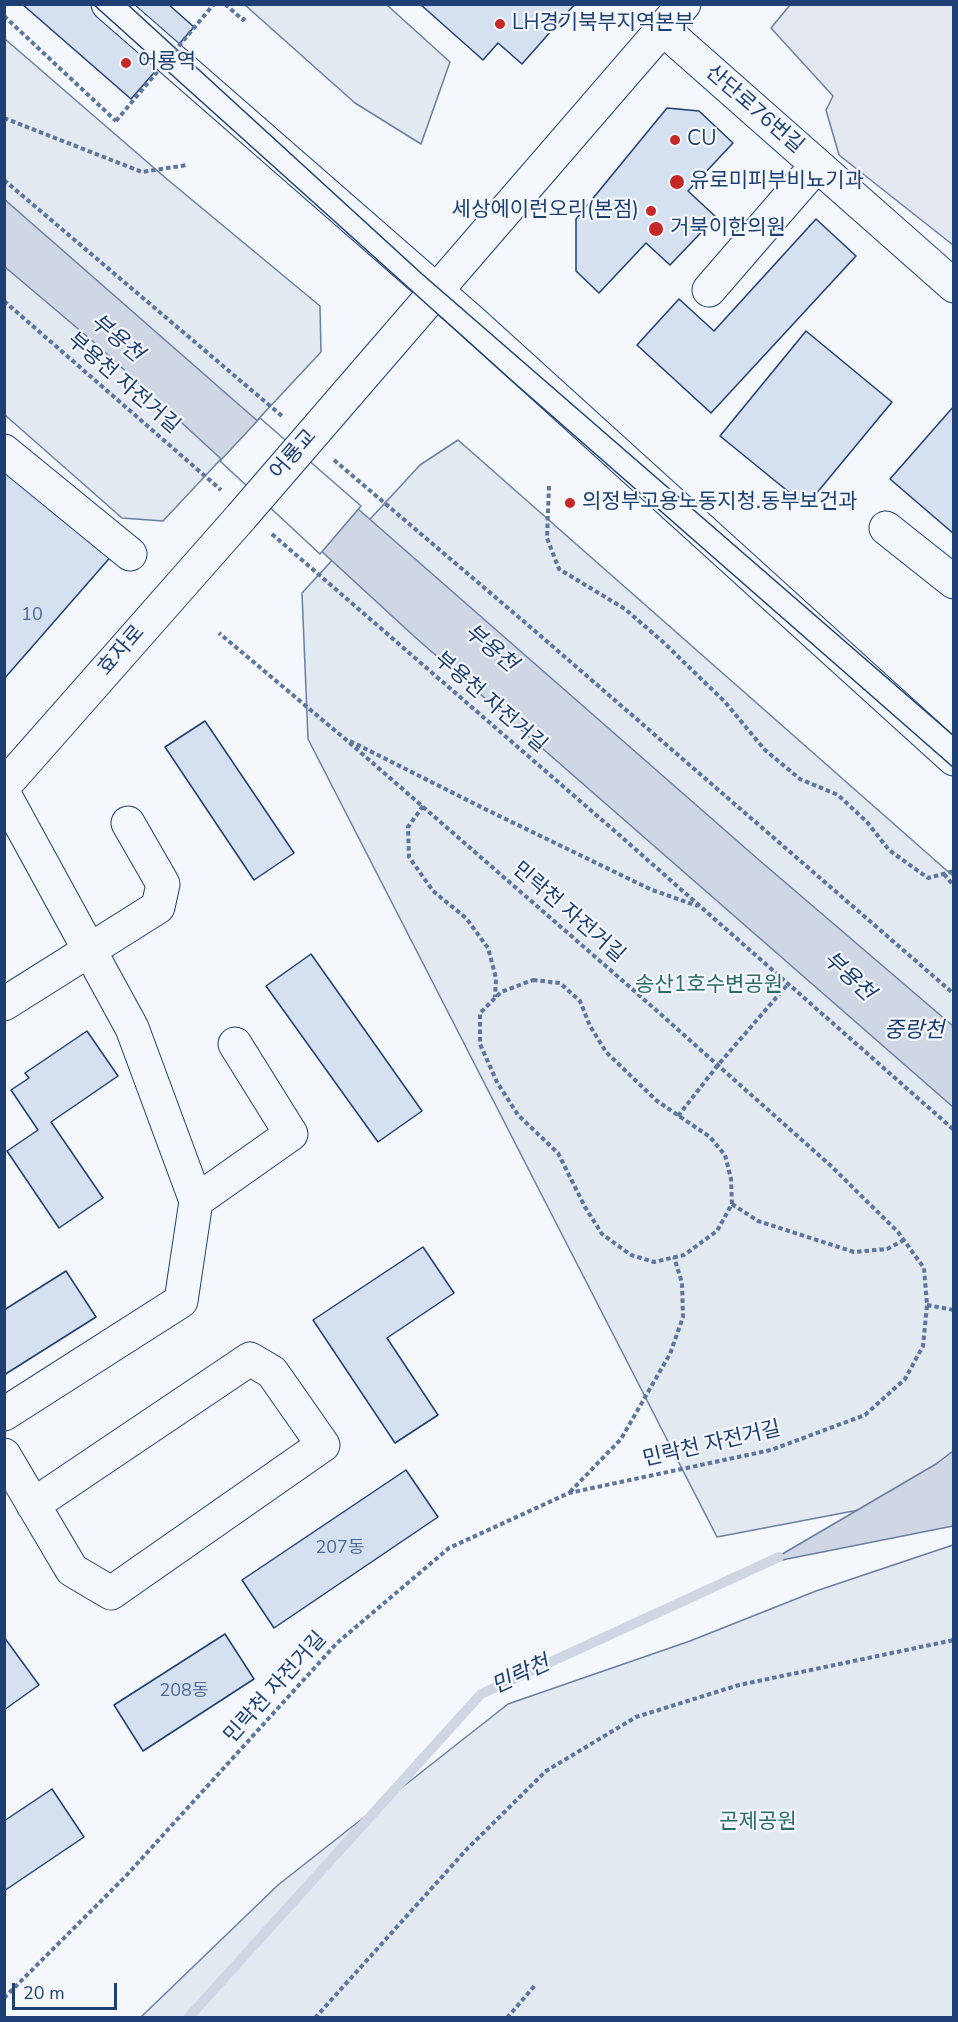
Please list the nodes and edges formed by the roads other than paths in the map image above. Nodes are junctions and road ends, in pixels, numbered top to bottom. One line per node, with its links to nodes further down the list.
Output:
1 (108, 4): 7 (main road)
2 (684, 4): 3 (main road)
3 (663, 29): 4 (main road, 산단로76번길); 7 (main road)
4 (817, 165): 5 (main road, 산단로76번길); 6 (main road)
5 (954, 286)
6 (708, 290)
7 (438, 292): 9 (main road, 어룡교, bridge); 13 (main road)
8 (4, 451): 11 (main road)
9 (245, 514): 14 (main road, 효자로)
10 (886, 528): 12 (main road)
11 (130, 554)
12 (954, 582)
13 (954, 759)
14 (4, 786)
15 (4, 794): 17 (main road)
16 (128, 823): 17 (main road)
17 (90, 950): 18 (main road); 20 (main road)
18 (4, 1004)
19 (235, 1044): 20 (main road)
20 (196, 1201): 21 (main road)
21 (4, 1414)
22 (4, 1455): 23 (main road)
23 (33, 1505): 23 (main road)

